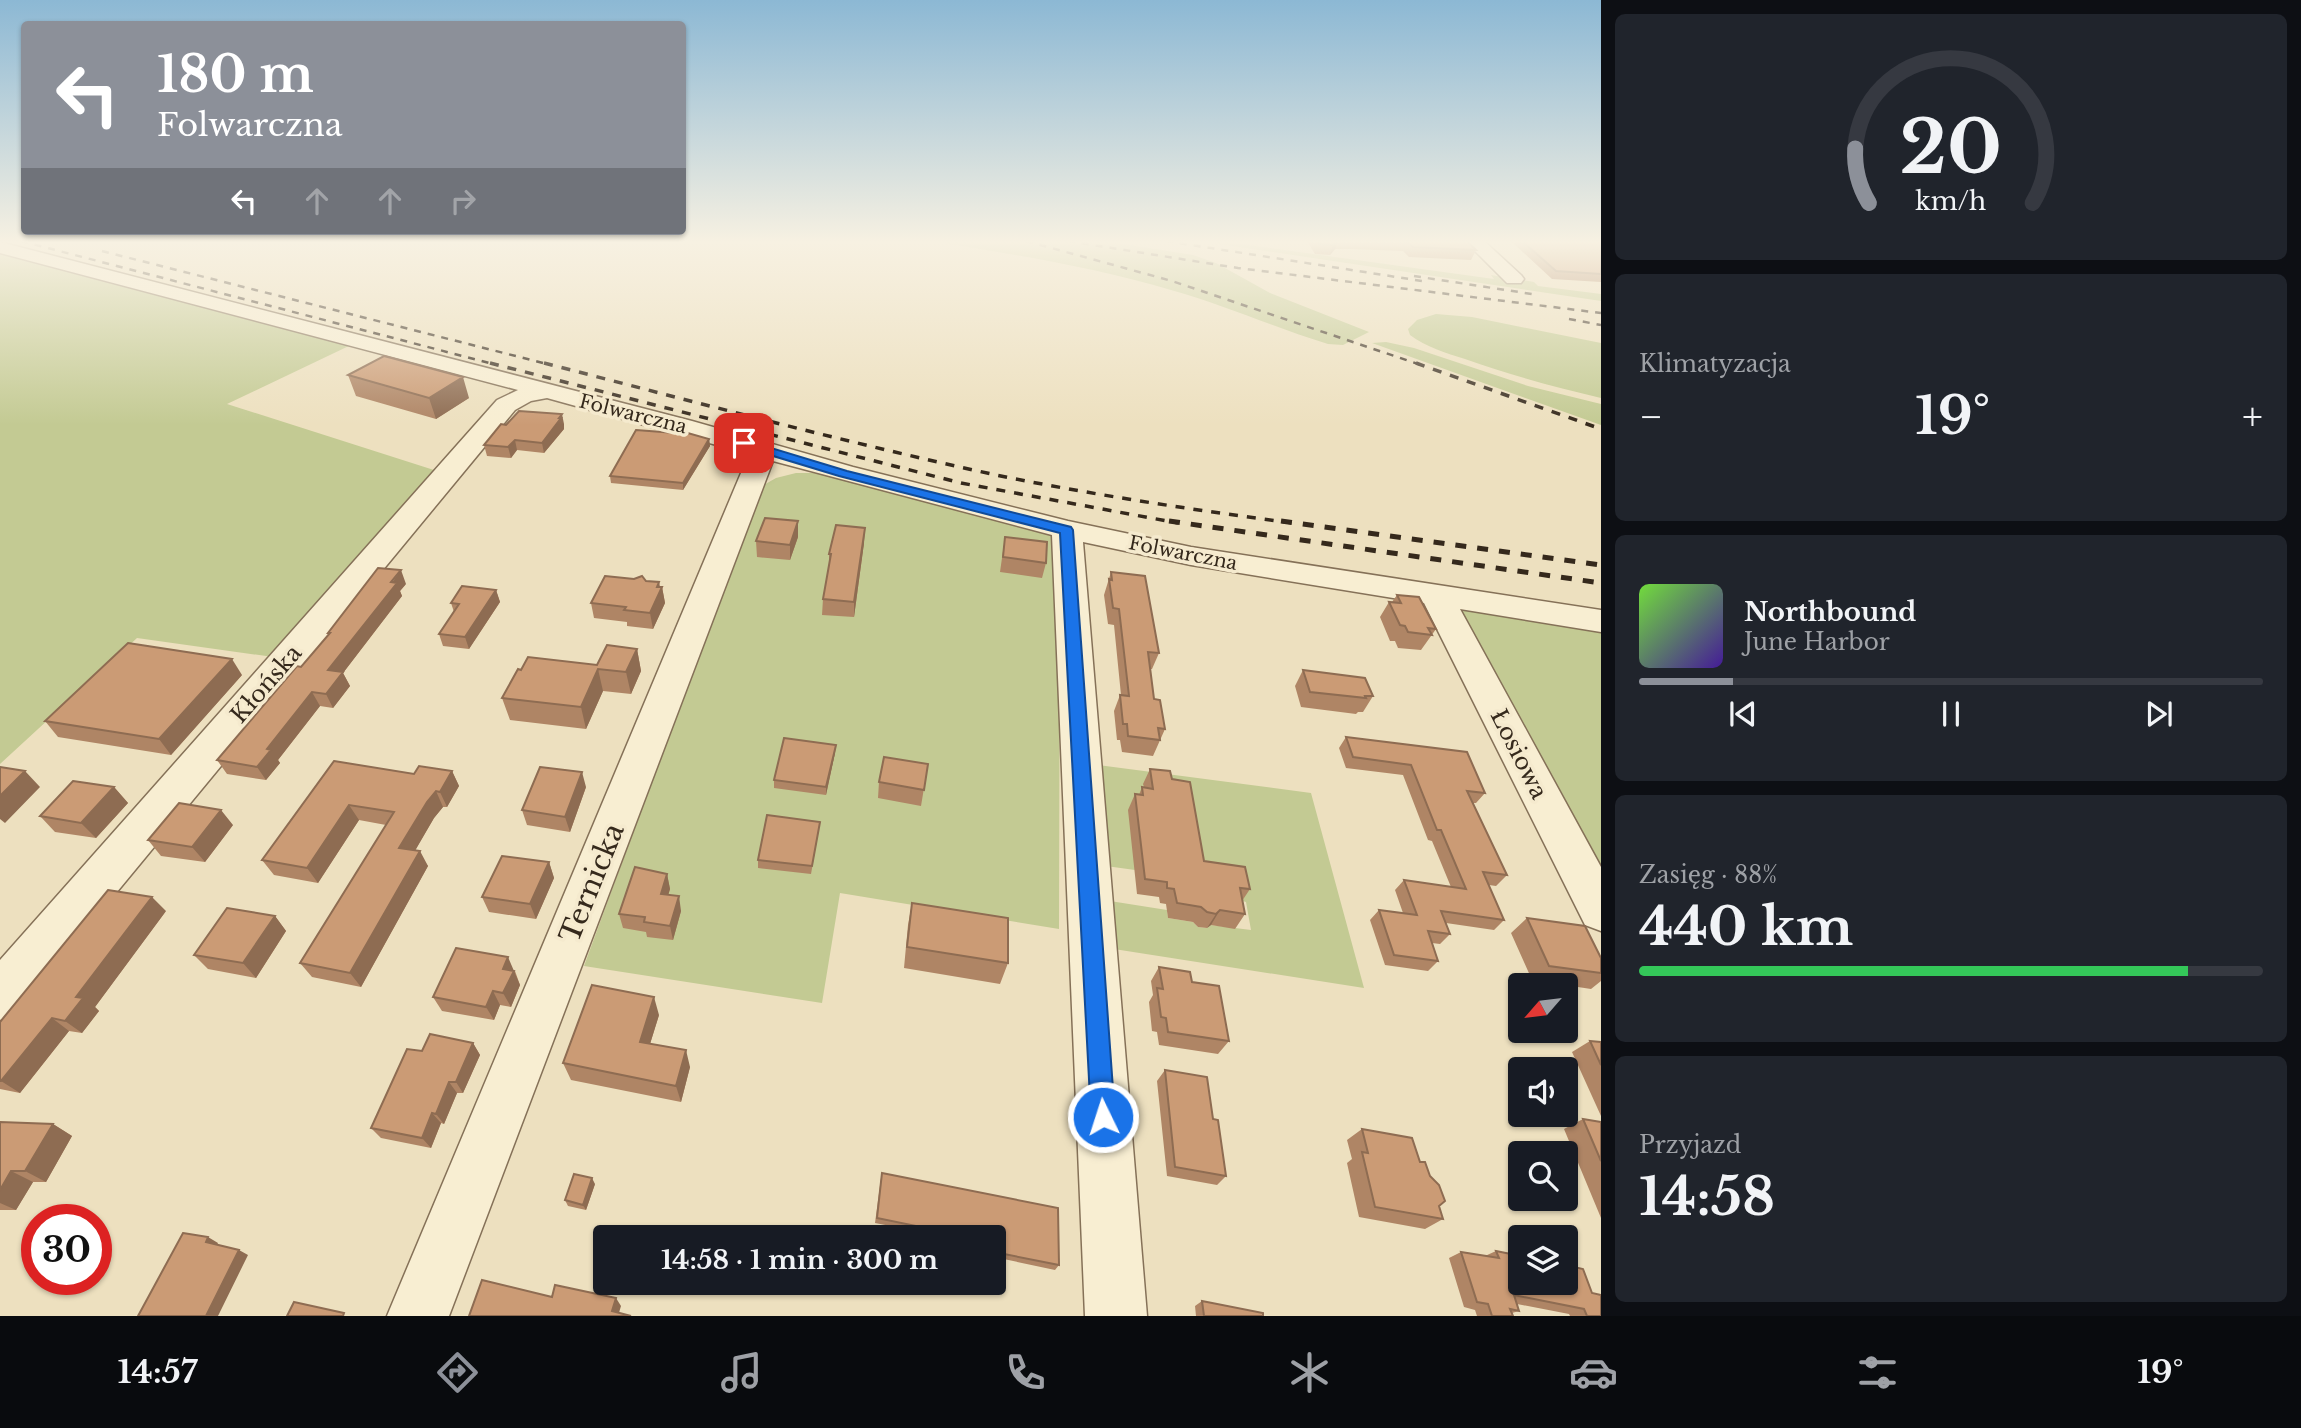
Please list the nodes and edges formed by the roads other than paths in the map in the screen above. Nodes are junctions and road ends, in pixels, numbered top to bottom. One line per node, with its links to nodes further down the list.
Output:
1 (210, 302): 2 (street, Folwarczna)
2 (545, 391): 3 (street, Folwarczna); 8 (street, Kłońska)
3 (764, 449): 4 (street, Folwarczna); 9 (street, Ternicka)
4 (1067, 530): 5 (street, Folwarczna); 10 (street)
5 (1437, 597): 6 (street, Folwarczna); 7 (street, Łosiowa)
6 (1601, 621)
7 (1601, 911)
8 (0, 996)
9 (418, 1316)
10 (1116, 1316)

